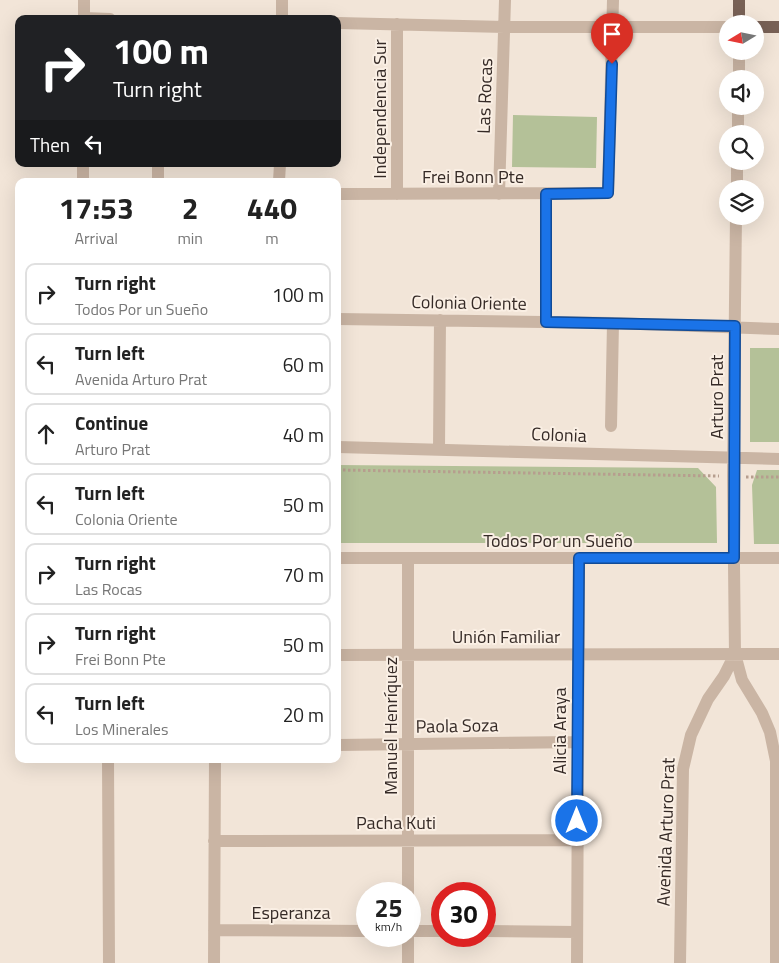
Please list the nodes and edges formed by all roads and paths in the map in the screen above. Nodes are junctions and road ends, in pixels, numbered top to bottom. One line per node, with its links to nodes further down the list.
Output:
1 (84, 0): 6 (street)
2 (282, 0): 7 (street)
3 (505, 0): 11 (street, Las Rocas)
4 (613, 0): 12 (street)
5 (739, 0): 8 (main road)
6 (84, 15)
7 (282, 15)
8 (739, 15)
9 (341, 23): 10 (street)
10 (397, 24): 11 (street); 17 (street, Independencia Sur)
11 (505, 27): 12 (street); 18 (street, Las Rocas)
12 (613, 27): 15 (street); 19 (street, Frei Bonn Pte)
13 (764, 27): 14 (main road)
14 (779, 27)
15 (719, 28)
16 (341, 194): 17 (street, Frei Bonn Pte)
17 (397, 194): 18 (street, Frei Bonn Pte)
18 (499, 194): 19 (street, Frei Bonn Pte)
19 (546, 194): 23 (street)
20 (736, 225): 25 (street, Arturo Prat)
21 (341, 319): 22 (street, Colonia Oriente)
22 (440, 320): 23 (street, Colonia Oriente); 29 (street)
23 (546, 322): 24 (street, Colonia Oriente)
24 (613, 323): 25 (street, Colonia Oriente); 27 (street)
25 (735, 326): 26 (street, Colonia Oriente); 30 (street, Arturo Prat)
26 (779, 328)
27 (611, 426)
28 (341, 447): 29 (street, Colonia)
29 (439, 449): 30 (street, Colonia)
30 (734, 458): 31 (street, Colonia); 33 (street, Avenida Arturo Prat)
31 (779, 459)
32 (341, 470): 33 (path)
33 (733, 476): 34 (path); 38 (street, Avenida Arturo Prat)
34 (779, 477)
35 (341, 558): 36 (street, Todos Por un Sueño)
36 (408, 558): 37 (street, Todos Por un Sueño); 43 (street, Manuel Henríquez)
37 (579, 558): 38 (street, Todos Por un Sueño); 44 (street, Alicia Araya)
38 (734, 558): 39 (street, Todos Por un Sueño); 41 (street, Avenida Arturo Prat)
39 (779, 558)
40 (341, 654): 43 (street, Unión Familiar)
41 (735, 654): 42 (street, Unión Familiar); 44 (street, Unión Familiar); 63 (street, Avenida Arturo Prat); 64 (street, Avenida Arturo Prat)
42 (779, 654)
43 (408, 655): 44 (street, Unión Familiar); 47 (street, Manuel Henríquez)
44 (578, 655): 45 (street, Alicia Araya)
45 (578, 742): 47 (street, Paola Soza); 51 (street, Alicia Araya)
46 (341, 744): 47 (street, Paola Soza)
47 (408, 744): 50 (street, Manuel Henríquez)
48 (108, 763): 59 (street)
49 (215, 763): 52 (street)
50 (408, 840): 51 (street, Pacha Kuti); 52 (street, Pacha Kuti); 53 (street, Manuel Henríquez)
51 (577, 840): 57 (street, Alicia Araya)
52 (214, 841): 54 (street)
53 (408, 882)
54 (214, 930): 55 (street, Esperanza); 60 (street)
55 (356, 930)
56 (496, 931): 57 (street)
57 (577, 932): 62 (street, Alicia Araya)
58 (408, 947): 61 (street)
59 (109, 963)
60 (214, 963)
61 (408, 963)
62 (577, 963)
63 (680, 963)
64 (776, 963)

